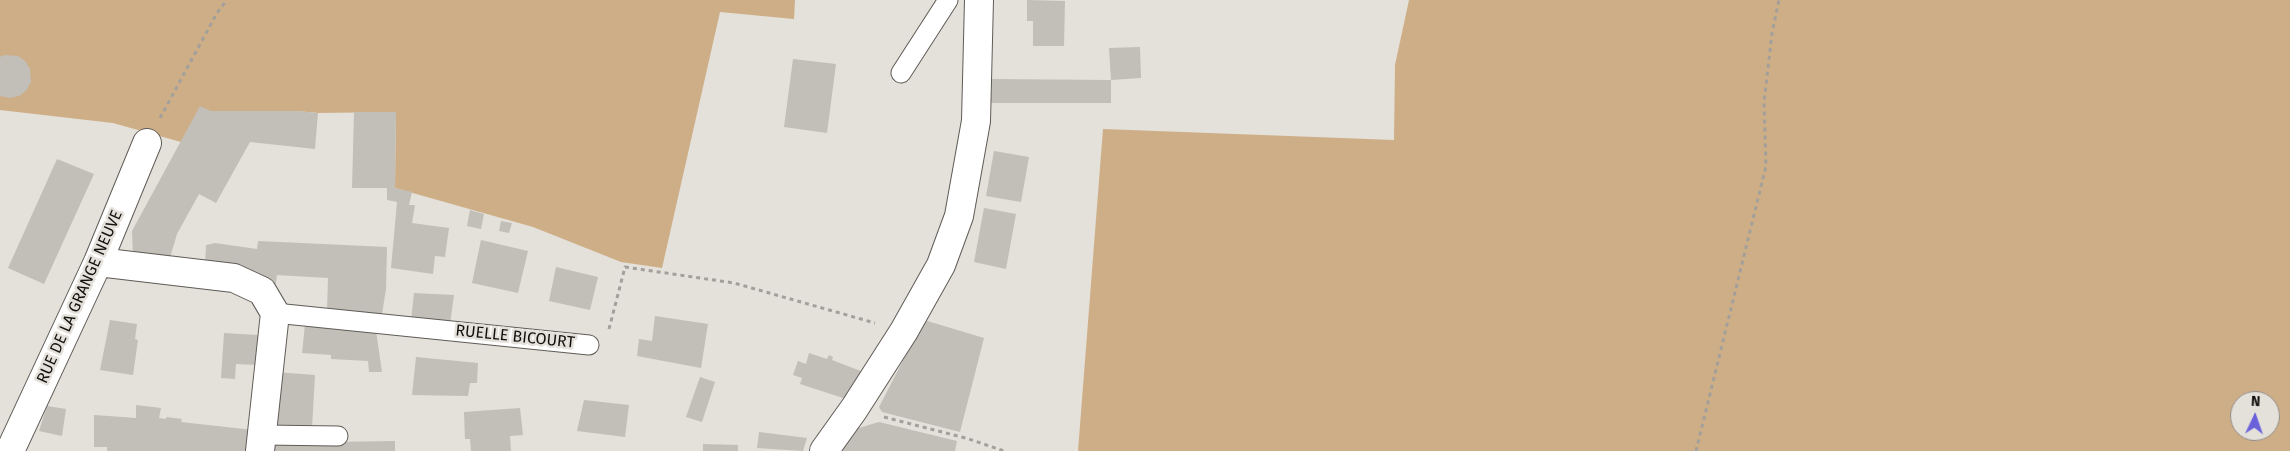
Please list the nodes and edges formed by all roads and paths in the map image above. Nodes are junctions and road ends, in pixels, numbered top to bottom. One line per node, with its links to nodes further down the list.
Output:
1 (227, 0): 6 (path)
2 (948, 0): 5 (lane)
3 (979, 0): 9 (street)
4 (1779, 0): 17 (path)
5 (901, 73)
6 (146, 142): 7 (street, RUE DE LA GRANGE NEUVE)
7 (98, 262): 8 (street); 14 (street, RUE DE LA GRANGE NEUVE)
8 (275, 313): 10 (lane, RUELLE BICOURT); 13 (street)
9 (904, 331): 10 (path, RUELLE BICOURT); 11 (street)
10 (589, 344)
11 (854, 409): 15 (street); 16 (path)
12 (338, 436): 13 (lane)
13 (262, 443)
14 (10, 451)
15 (824, 451)
16 (1004, 451)
17 (1696, 451)

